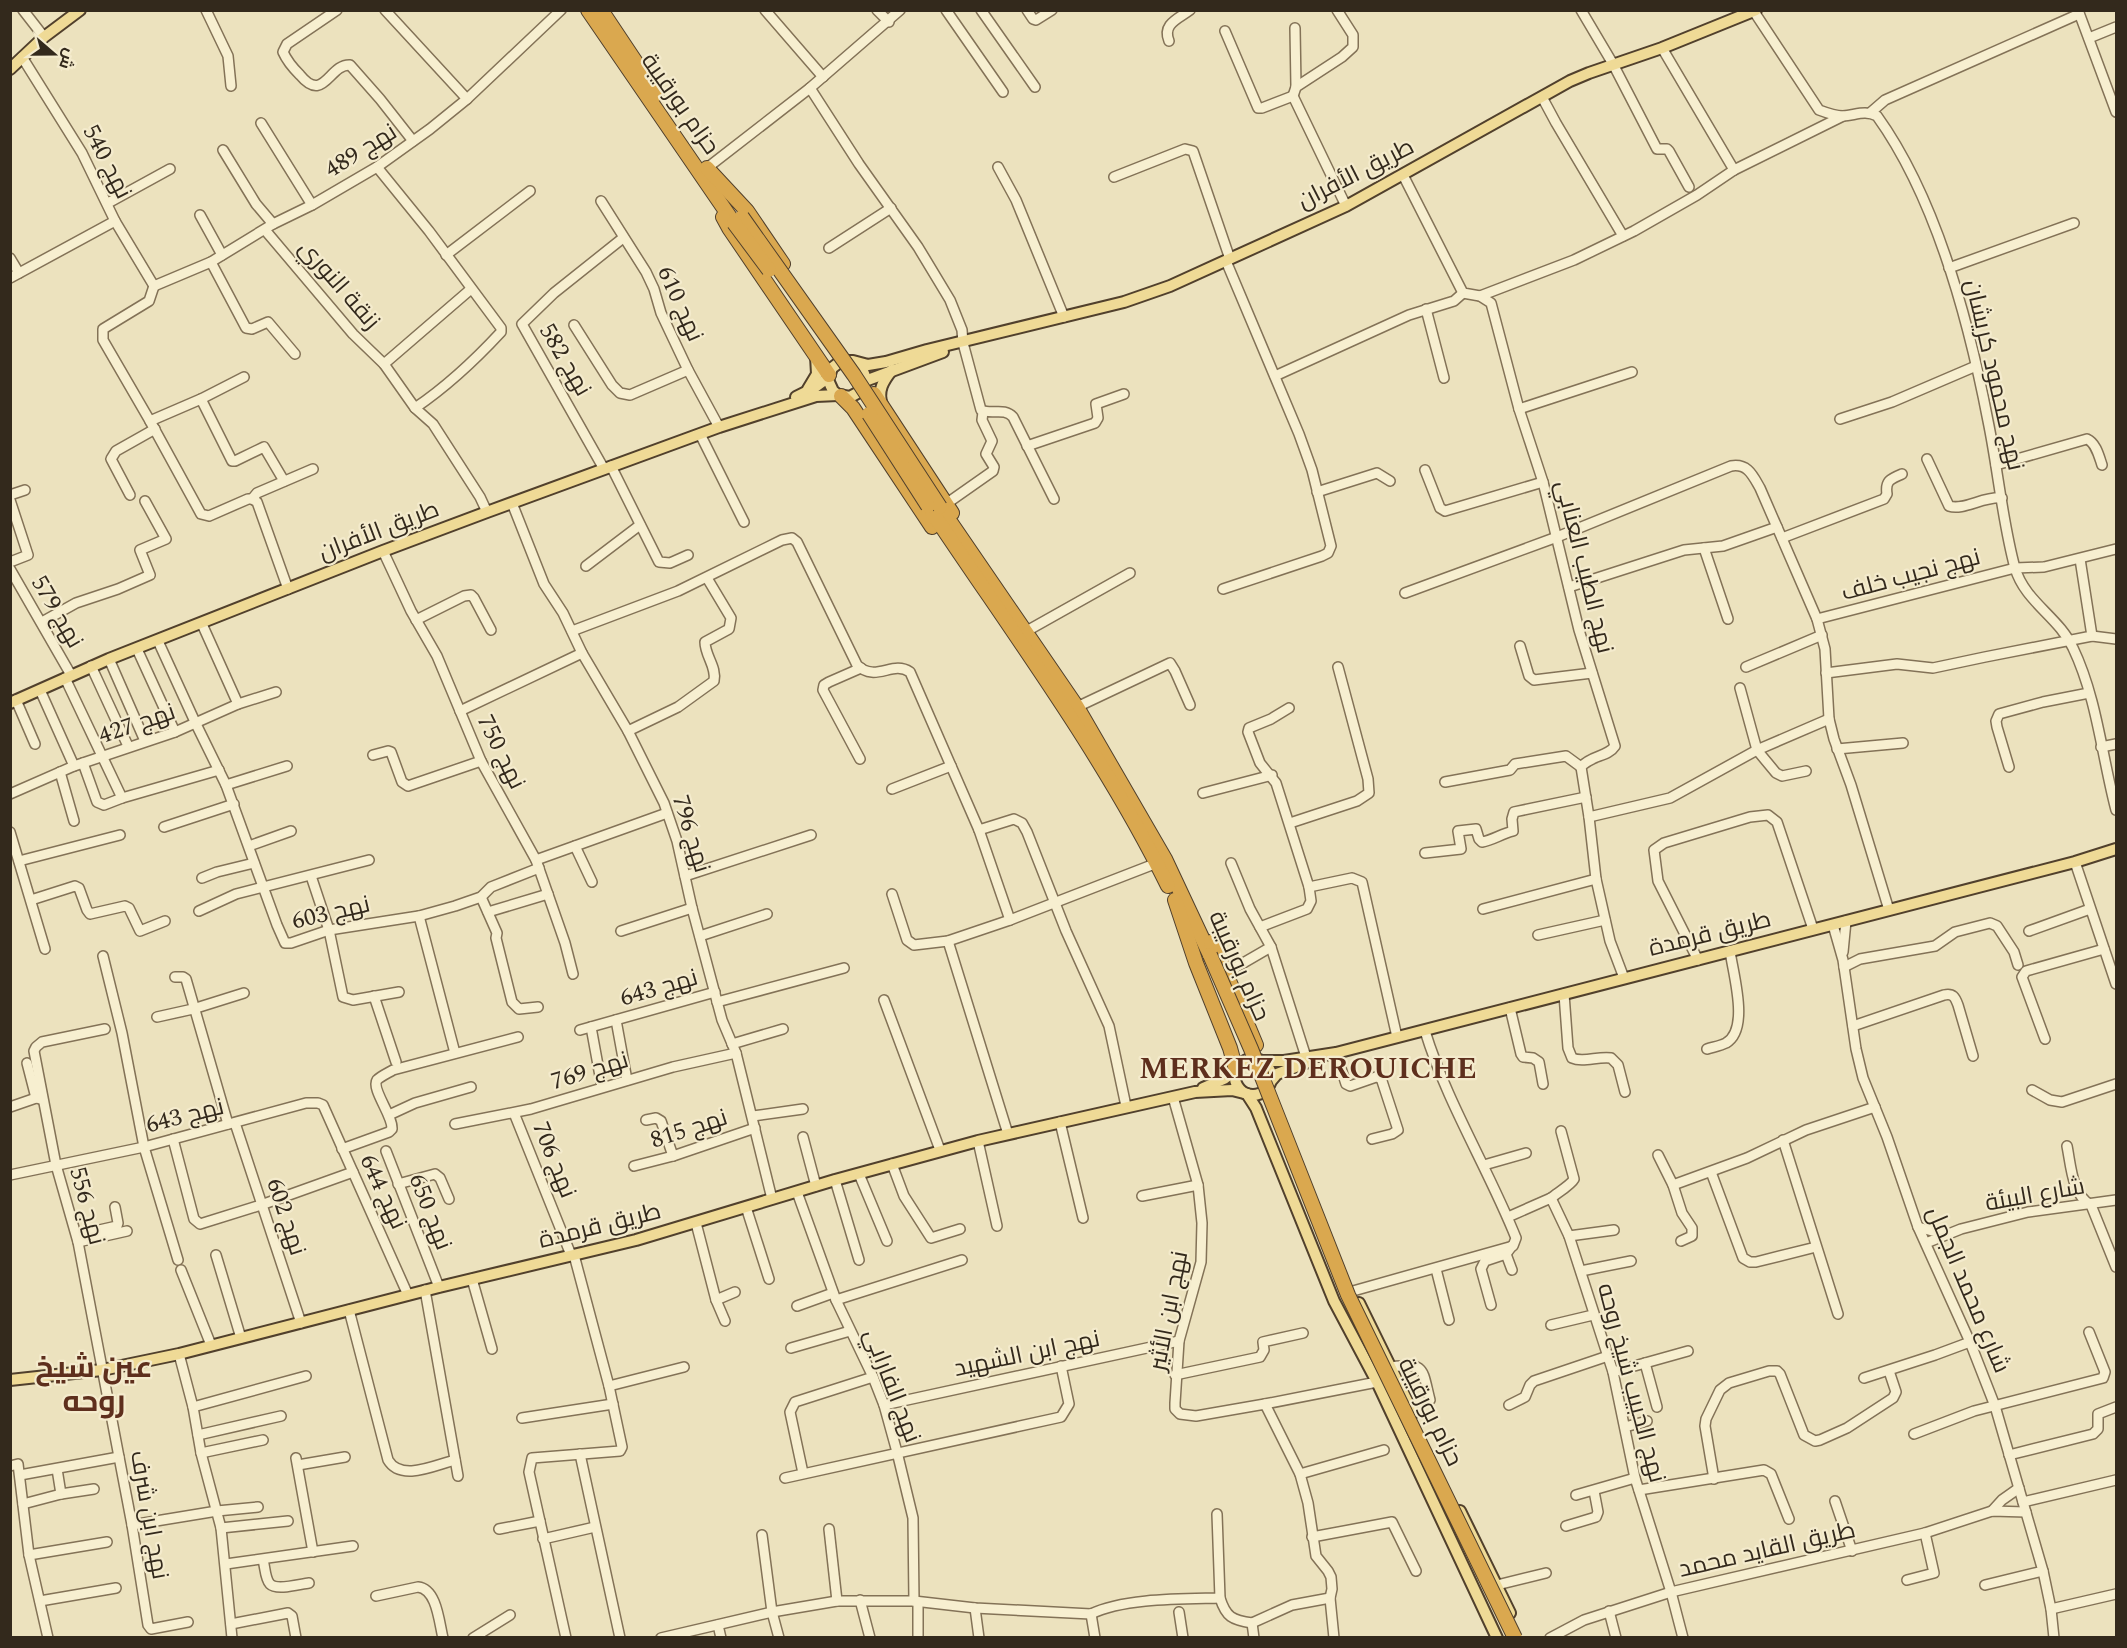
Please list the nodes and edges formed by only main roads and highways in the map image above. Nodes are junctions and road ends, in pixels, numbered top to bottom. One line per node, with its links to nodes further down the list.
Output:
1 (80, 10): 5 (main road)
2 (588, 10): 6 (highway, حزام بورقيبة)
3 (601, 10): 6 (highway, حزام بورقيبة)
4 (1754, 11): 7 (main road, طريق الأفران)
5 (10, 69)
6 (704, 170): 8 (highway); 9 (highway); 17 (highway, حزام بورقيبة, bridge)
7 (963, 343): 9 (main road, طريق الأفران); 10 (main road, طريق الأفران)
8 (816, 356): 11 (highway); 13 (main road)
9 (855, 362): 11 (main road); 12 (main road)
10 (893, 370): 12 (main road, طريق الأفران); 15 (main road)
11 (829, 376): 13 (main road, طريق الأفران); 14 (main road)
12 (865, 381): 14 (main road); 15 (highway)
13 (806, 393): 16 (main road, طريق الأفران)
14 (839, 395): 16 (main road, طريق الأفران); 18 (highway)
15 (883, 408): 17 (highway)
16 (767, 411): 19 (main road, طريق الأفران)
17 (940, 508): 18 (highway, حزام بورقيبة)
18 (1017, 627): 21 (highway, حزام بورقيبة); 21 (highway, حزام بورقيبة)
19 (13, 702)
20 (2116, 849): 23 (main road, طريق قرمدة)
21 (1178, 897): 22 (highway, حزام بورقيبة); 24 (highway); 25 (highway)
22 (1206, 957): 35 (highway, حزام بورقيبة); 36 (highway, حزام بورقيبة, bridge)
23 (1310, 1058): 24 (main road, طريق قرمدة); 26 (main road, طريق قرمدة)
24 (1263, 1061): 25 (main road); 26 (main road)
25 (1236, 1070): 27 (main road, طريق قرمدة); 28 (main road)
26 (1271, 1083): 28 (main road); 29 (main road, حزام بورقيبة)
27 (1195, 1092): 28 (main road, طريق قرمدة); 31 (main road, طريق قرمدة)
28 (1246, 1094): 30 (main road, حزام بورقيبة)
29 (1336, 1245): 30 (main road); 32 (main road, حزام بورقيبة)
30 (1314, 1251): 33 (main road, حزام بورقيبة)
31 (10, 1380)
32 (1429, 1448): 33 (main road); 37 (main road, حزام بورقيبة)
33 (1410, 1457): 34 (main road, حزام بورقيبة)
34 (1497, 1638)
35 (1504, 1638)
36 (1515, 1638)
37 (1521, 1638)

